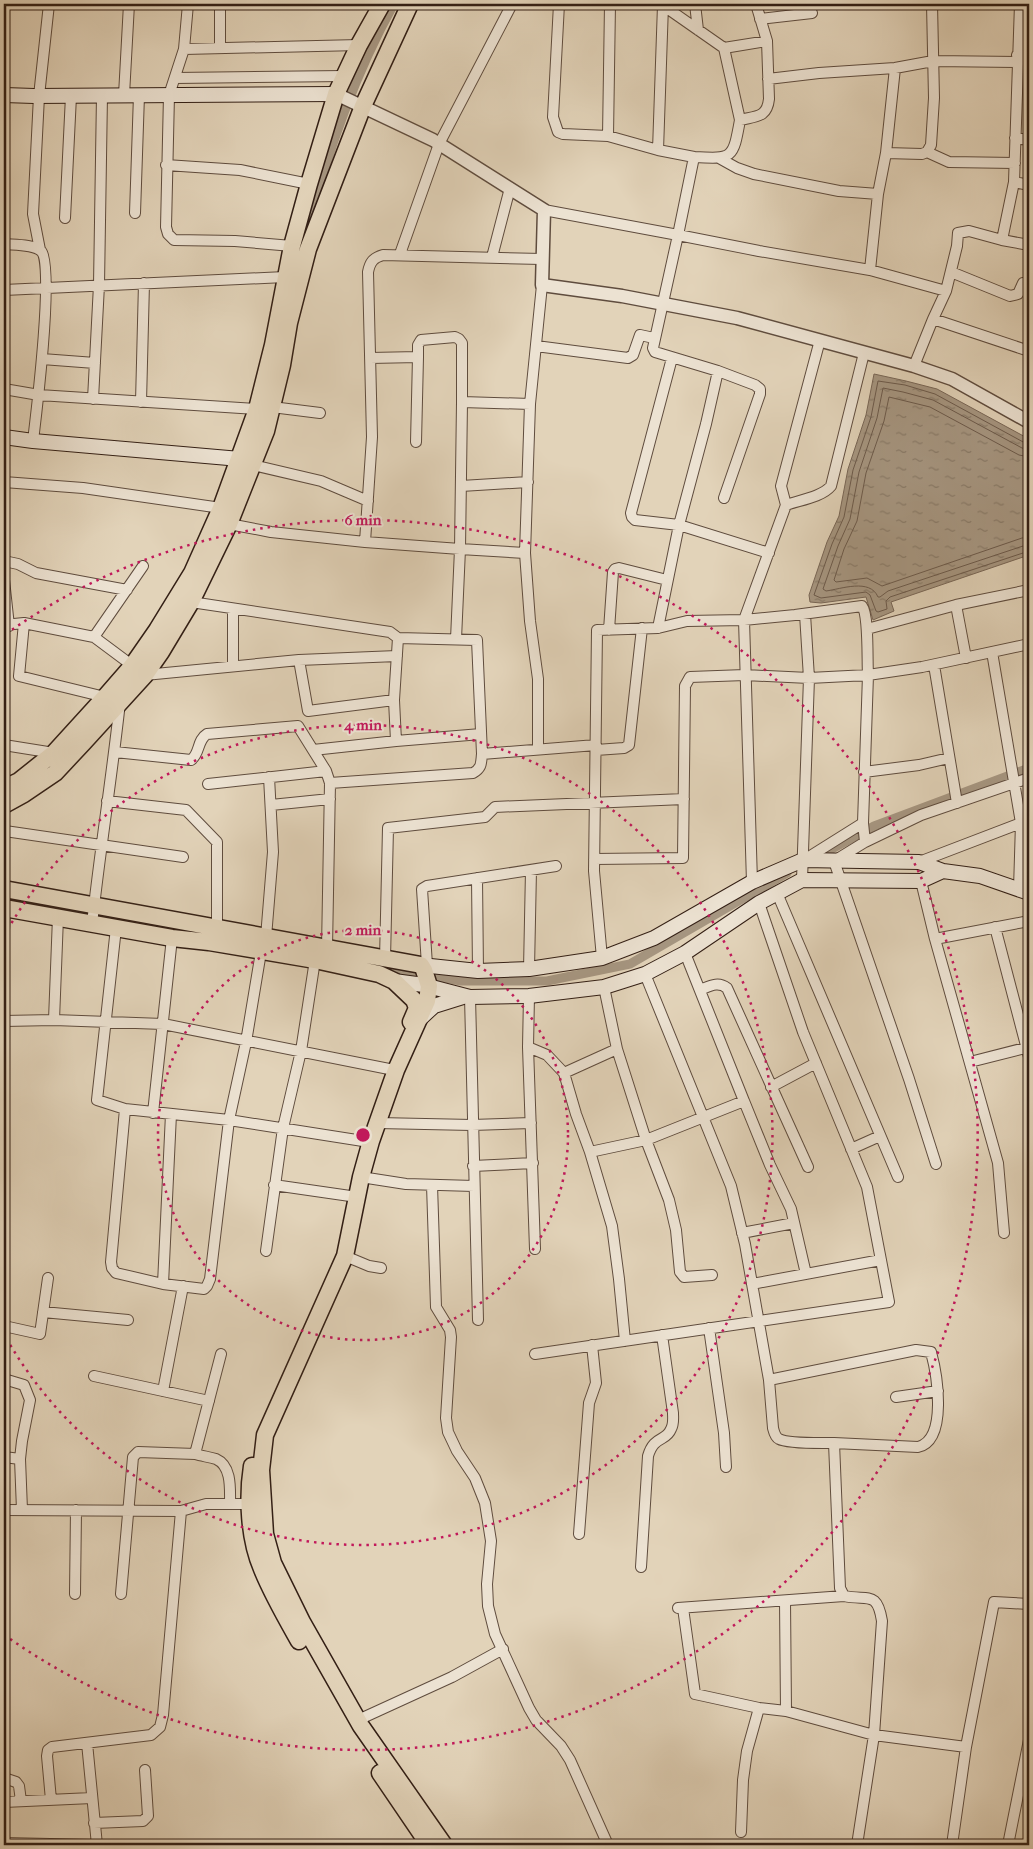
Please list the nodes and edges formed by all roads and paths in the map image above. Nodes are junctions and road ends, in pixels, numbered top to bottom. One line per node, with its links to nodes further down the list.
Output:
1 (48, 4): 34 (street)
2 (129, 4): 31 (street)
3 (188, 4): 22 (street)
4 (220, 4): 20 (street)
5 (382, 4): 19 (main road)
6 (410, 4): 37 (main road)
7 (512, 4): 42 (street)
8 (560, 4): 39 (street)
9 (610, 4): 39 (street)
10 (662, 4): 17 (street); 43 (street)
11 (695, 4): 17 (street)
12 (756, 4): 16 (street)
13 (932, 4): 25 (street)
14 (1020, 4): 24 (street)
15 (812, 13): 16 (street)
16 (760, 19): 18 (street)
17 (698, 30): 21 (street)
18 (767, 41): 21 (street); 29 (street)
19 (360, 45): 20 (street); 27 (main road)
20 (220, 48): 22 (street)
21 (724, 48): 38 (street)
22 (184, 50): 28 (street)
23 (1029, 57): 24 (street)
24 (1017, 58): 25 (street); 40 (street)
25 (934, 61): 26 (street); 44 (street)
26 (895, 68): 29 (street); 45 (street)
27 (344, 76): 28 (street); 37 (main road)
28 (175, 78): 33 (street)
29 (768, 79): 38 (street)
30 (4, 95): 34 (main road)
31 (124, 95): 32 (main road); 36 (main road)
32 (139, 95): 33 (main road); 56 (street)
33 (169, 95): 37 (main road); 49 (street)
34 (39, 96): 35 (main road); 63 (street)
35 (71, 96): 36 (main road); 57 (street)
36 (102, 96): 72 (street)
37 (349, 100): 42 (street); 51 (main road); 97 (main road)
38 (740, 120): 47 (street)
39 (608, 136): 43 (street)
40 (1015, 138): 41 (street); 48 (street)
41 (1029, 140)
42 (439, 144): 53 (street); 64 (street)
43 (658, 150): 46 (street)
44 (927, 152): 45 (street); 48 (street)
45 (886, 153): 54 (street)
46 (694, 156): 47 (street); 58 (street)
47 (720, 158): 54 (street)
48 (1015, 163): 50 (street)
49 (166, 165): 51 (street); 62 (street)
50 (1014, 182): 52 (street); 59 (street)
51 (309, 184): 62 (main road)
52 (1029, 185)
53 (510, 188): 55 (street); 65 (street)
54 (878, 194): 67 (street)
55 (544, 210): 58 (street); 66 (street)
56 (135, 213)
57 (66, 218)
58 (678, 235): 67 (street); 77 (street)
59 (1002, 240): 61 (street); 68 (street)
60 (4, 244): 63 (street)
61 (1029, 245)
62 (292, 246): 69 (main road)
63 (40, 250): 74 (street)
64 (400, 254): 65 (street); 85 (street)
65 (492, 257): 66 (street)
66 (542, 259): 73 (street)
67 (870, 270): 76 (street)
68 (951, 272): 71 (street); 76 (street)
69 (286, 277): 70 (street); 97 (main road)
70 (144, 283): 72 (street); 94 (street)
71 (1029, 284)
72 (99, 285): 74 (street); 88 (street)
73 (542, 285): 77 (street); 81 (street)
74 (46, 288): 75 (street); 87 (street)
75 (4, 290)
76 (946, 291): 78 (street)
77 (662, 303): 79 (street); 80 (street)
78 (933, 319): 82 (street); 89 (street)
79 (654, 338): 81 (street); 86 (street)
80 (820, 340): 83 (street); 109 (street)
81 (536, 346): 96 (street)
82 (1029, 351)
83 (864, 352): 89 (street); 109 (street)
84 (418, 357): 85 (street); 95 (street); 102 (street)
85 (370, 358): 108 (street)
86 (672, 358): 90 (street); 112 (street)
87 (42, 359): 88 (street); 92 (street)
88 (95, 364): 93 (street)
89 (914, 366): 99 (street)
90 (718, 371): 107 (street); 112 (street)
91 (4, 389): 92 (street)
92 (39, 395): 93 (street); 101 (street)
93 (93, 399): 94 (street)
94 (141, 402): 97 (street)
95 (462, 402): 96 (street); 106 (street)
96 (530, 404): 105 (street)
97 (265, 408): 98 (street); 103 (main road)
98 (320, 413)
99 (1029, 422)
100 (4, 437): 101 (main road)
101 (33, 441): 103 (main road)
102 (416, 442)
103 (247, 462): 108 (street); 110 (main road); 111 (main road)
104 (4, 482): 110 (street)
105 (528, 482): 106 (street); 115 (street)
106 (461, 486): 114 (street)
107 (724, 498)
108 (368, 501): 113 (street)
109 (786, 505): 116 (street)
110 (221, 508): 144 (main road)
111 (229, 524): 113 (street); 123 (main road)
112 (679, 525): 116 (street); 120 (street)
113 (365, 542): 114 (street)
114 (460, 549): 115 (street); 136 (street)
115 (524, 553): 153 (street)
116 (769, 553): 127 (street)
117 (4, 560): 121 (street)
118 (143, 566): 121 (street)
119 (4, 580): 129 (street)
120 (667, 580): 131 (street); 133 (street)
121 (127, 590): 134 (street)
122 (1029, 590): 124 (street)
123 (191, 602): 125 (street); 144 (main road)
124 (956, 604): 132 (street); 140 (street)
125 (233, 609): 135 (street); 143 (street)
126 (805, 614): 127 (street); 132 (street); 147 (street)
127 (744, 620): 131 (street); 145 (street)
128 (24, 623): 129 (street); 134 (street); 148 (street)
129 (6, 625)
130 (642, 628): 131 (street); 133 (street); 154 (street)
131 (658, 628)
132 (867, 629): 146 (street)
133 (609, 630): 154 (street)
134 (94, 637): 144 (street)
135 (398, 638): 136 (street); 139 (street)
136 (456, 639): 150 (street)
137 (1029, 644): 138 (street)
138 (992, 652): 140 (street); 164 (street)
139 (397, 656): 141 (street); 149 (street)
140 (966, 658): 142 (street)
141 (299, 660): 143 (street); 149 (street)
142 (934, 665): 146 (street); 159 (street)
143 (233, 666): 144 (street)
144 (138, 670): 148 (main road)
145 (745, 675): 147 (street); 169 (street); 190 (street)
146 (868, 675): 147 (street); 161 (street)
147 (809, 678): 185 (street)
148 (113, 699): 156 (street); 157 (main road); 173 (main road)
149 (394, 700): 151 (street)
150 (481, 734): 151 (street); 158 (street)
151 (396, 741): 155 (street)
152 (4, 745): 157 (street)
153 (538, 748): 154 (street); 158 (street)
154 (596, 748): 171 (street)
155 (313, 750): 156 (street); 160 (street)
156 (115, 752): 170 (street)
157 (54, 753): 167 (main road)
158 (482, 754): 165 (street)
159 (949, 758): 161 (street); 172 (street)
160 (326, 771): 162 (street); 165 (street)
161 (864, 772): 175 (street)
162 (269, 777): 166 (street); 174 (street)
163 (1029, 778): 164 (street)
164 (1015, 782): 172 (street); 176 (street)
165 (330, 783): 168 (street)
166 (208, 784)
167 (4, 788)
168 (330, 799): 174 (street); 207 (street)
169 (684, 799): 171 (street); 181 (street)
170 (107, 800): 179 (street); 201 (street)
171 (595, 802): 181 (street); 209 (street)
172 (957, 803): 178 (street)
173 (4, 805)
174 (270, 805): 205 (street)
175 (863, 823): 178 (street); 185 (street)
176 (1021, 823): 183 (street); 193 (street)
177 (5, 831): 179 (street)
178 (865, 841): 182 (street)
179 (100, 846): 180 (street); 196 (street)
180 (183, 857)
181 (594, 858): 208 (street)
182 (834, 861): 183 (main road); 185 (main road); 189 (street)
183 (919, 862): 187 (main road)
184 (556, 866): 186 (street)
185 (805, 866): 189 (main road); 190 (main road); 194 (main road)
186 (531, 870): 188 (street); 210 (street)
187 (943, 871): 191 (main road); 193 (main road)
188 (477, 878): 211 (street); 213 (street)
189 (841, 879): 191 (main road); 250 (street)
190 (755, 881): 194 (main road); 208 (main road)
191 (921, 881): 204 (street)
192 (4, 889): 196 (main road)
193 (1024, 891)
194 (768, 898): 206 (main road); 230 (street); 244 (street)
195 (4, 908): 197 (main road); 202 (street)
196 (93, 914): 197 (main road); 200 (main road); 201 (main road)
197 (58, 917): 220 (street)
198 (1029, 921): 199 (street)
199 (995, 927): 204 (street); 227 (street)
200 (116, 928): 203 (main road); 222 (street)
201 (217, 928): 205 (main road)
202 (4, 930)
203 (172, 938): 205 (main road); 223 (street)
204 (935, 939): 229 (street)
205 (263, 944): 207 (main road); 224 (street)
206 (685, 953): 212 (main road); 216 (street)
207 (325, 957): 209 (main road); 214 (main road); 228 (street)
208 (602, 958): 210 (main road)
209 (385, 959): 213 (main road)
210 (529, 969): 211 (main road)
211 (478, 971): 213 (main road)
212 (645, 974): 215 (main road); 238 (street)
213 (428, 975): 214 (main road); 217 (main road); 219 (main road)
214 (394, 980): 219 (main road)
215 (604, 987): 218 (main road); 226 (street)
216 (700, 990): 233 (street); 234 (street)
217 (468, 996): 218 (main road); 219 (main road); 242 (street)
218 (528, 996): 225 (street)
219 (418, 1013): 231 (main road); 240 (main road)
220 (54, 1020): 221 (street); 222 (street)
221 (4, 1021)
222 (106, 1021): 223 (street); 235 (street)
223 (163, 1024): 224 (street); 236 (street)
224 (246, 1042): 228 (street); 239 (street)
225 (528, 1047): 232 (street); 241 (street)
226 (617, 1049): 232 (street); 245 (street)
227 (1029, 1050): 229 (street)
228 (301, 1051): 231 (street); 243 (street)
229 (970, 1062): 261 (street)
230 (816, 1063): 233 (street); 247 (street)
231 (389, 1070): 246 (main road)
232 (564, 1073): 248 (street)
233 (772, 1087): 252 (street)
234 (744, 1101): 238 (street); 259 (street)
235 (126, 1109): 236 (street); 270 (street)
236 (153, 1113): 237 (street)
237 (171, 1114): 239 (street); 270 (street)
238 (704, 1118): 245 (street); 260 (street)
239 (229, 1120): 243 (street); 272 (street)
240 (378, 1123): 242 (street); 253 (main road)
241 (531, 1123): 242 (street); 249 (street)
242 (472, 1126): 251 (street)
243 (283, 1128): 246 (street); 256 (street)
244 (880, 1136): 247 (street); 254 (street)
245 (646, 1140): 248 (street); 268 (street)
246 (363, 1141): 258 (main road)
247 (851, 1149): 265 (street)
248 (590, 1152): 280 (street)
249 (532, 1163): 251 (street); 262 (street)
250 (936, 1164)
251 (473, 1166): 257 (street)
252 (808, 1167)
253 (361, 1177): 255 (street); 258 (main road)
254 (898, 1177)
255 (432, 1184): 257 (street); 310 (street)
256 (274, 1185): 258 (street); 263 (street)
257 (474, 1186): 275 (street)
258 (353, 1196): 264 (main road); 297 (main road)
259 (794, 1223): 260 (street); 267 (street)
260 (742, 1233): 271 (street)
261 (1004, 1233)
262 (535, 1249)
263 (266, 1251)
264 (344, 1256): 266 (street); 297 (main road)
265 (880, 1260): 267 (street); 276 (street)
266 (381, 1268)
267 (806, 1274): 271 (street)
268 (712, 1275)
269 (48, 1278): 273 (street)
270 (163, 1284): 272 (street)
271 (752, 1284): 276 (street)
272 (183, 1286): 287 (street)
273 (43, 1312): 274 (street); 277 (street)
274 (128, 1320)
275 (478, 1320)
276 (758, 1321): 278 (street); 286 (street)
277 (4, 1326)
278 (709, 1328): 279 (street); 295 (street)
279 (662, 1335): 280 (street); 304 (street)
280 (625, 1341): 281 (street)
281 (592, 1345): 283 (street); 303 (street)
282 (220, 1354): 290 (street)
283 (535, 1354)
284 (94, 1376): 287 (street)
285 (4, 1379): 294 (street)
286 (769, 1380): 288 (street); 291 (street)
287 (163, 1391): 290 (street)
288 (938, 1391): 289 (street); 291 (street)
289 (896, 1397)
290 (209, 1401): 292 (street)
291 (834, 1443): 307 (street)
292 (195, 1454): 296 (street); 301 (street)
293 (4, 1457): 294 (street)
294 (20, 1459): 299 (street)
295 (726, 1468)
296 (230, 1504): 297 (street); 302 (street)
297 (256, 1504): 313 (main road); 328 (main road)
298 (4, 1510): 299 (street)
299 (22, 1510): 300 (street)
300 (76, 1510): 301 (street); 305 (street)
301 (129, 1511): 302 (street); 306 (street)
302 (181, 1511): 316 (street)
303 (579, 1534)
304 (641, 1568)
305 (75, 1594)
306 (121, 1594)
307 (844, 1596): 308 (street); 314 (street)
308 (785, 1601): 311 (street); 312 (street)
309 (1029, 1604): 317 (street)
310 (503, 1650): 313 (street); 330 (street)
311 (759, 1708): 312 (street); 325 (street)
312 (786, 1711): 314 (street)
313 (358, 1720): 329 (main road)
314 (874, 1735): 317 (street); 331 (street)
315 (1029, 1740): 333 (street)
316 (87, 1742): 320 (street); 321 (street)
317 (966, 1747): 332 (street)
318 (145, 1770): 324 (street)
319 (4, 1778): 322 (street)
320 (92, 1798): 321 (street); 324 (street)
321 (51, 1800): 322 (street)
322 (21, 1801): 323 (street)
323 (4, 1802)
324 (94, 1823): 327 (street)
325 (741, 1832)
326 (4, 1843): 327 (street)
327 (96, 1845)
328 (429, 1845)
329 (444, 1845)
330 (608, 1845)
331 (860, 1845)
332 (952, 1845)
333 (1008, 1845)

